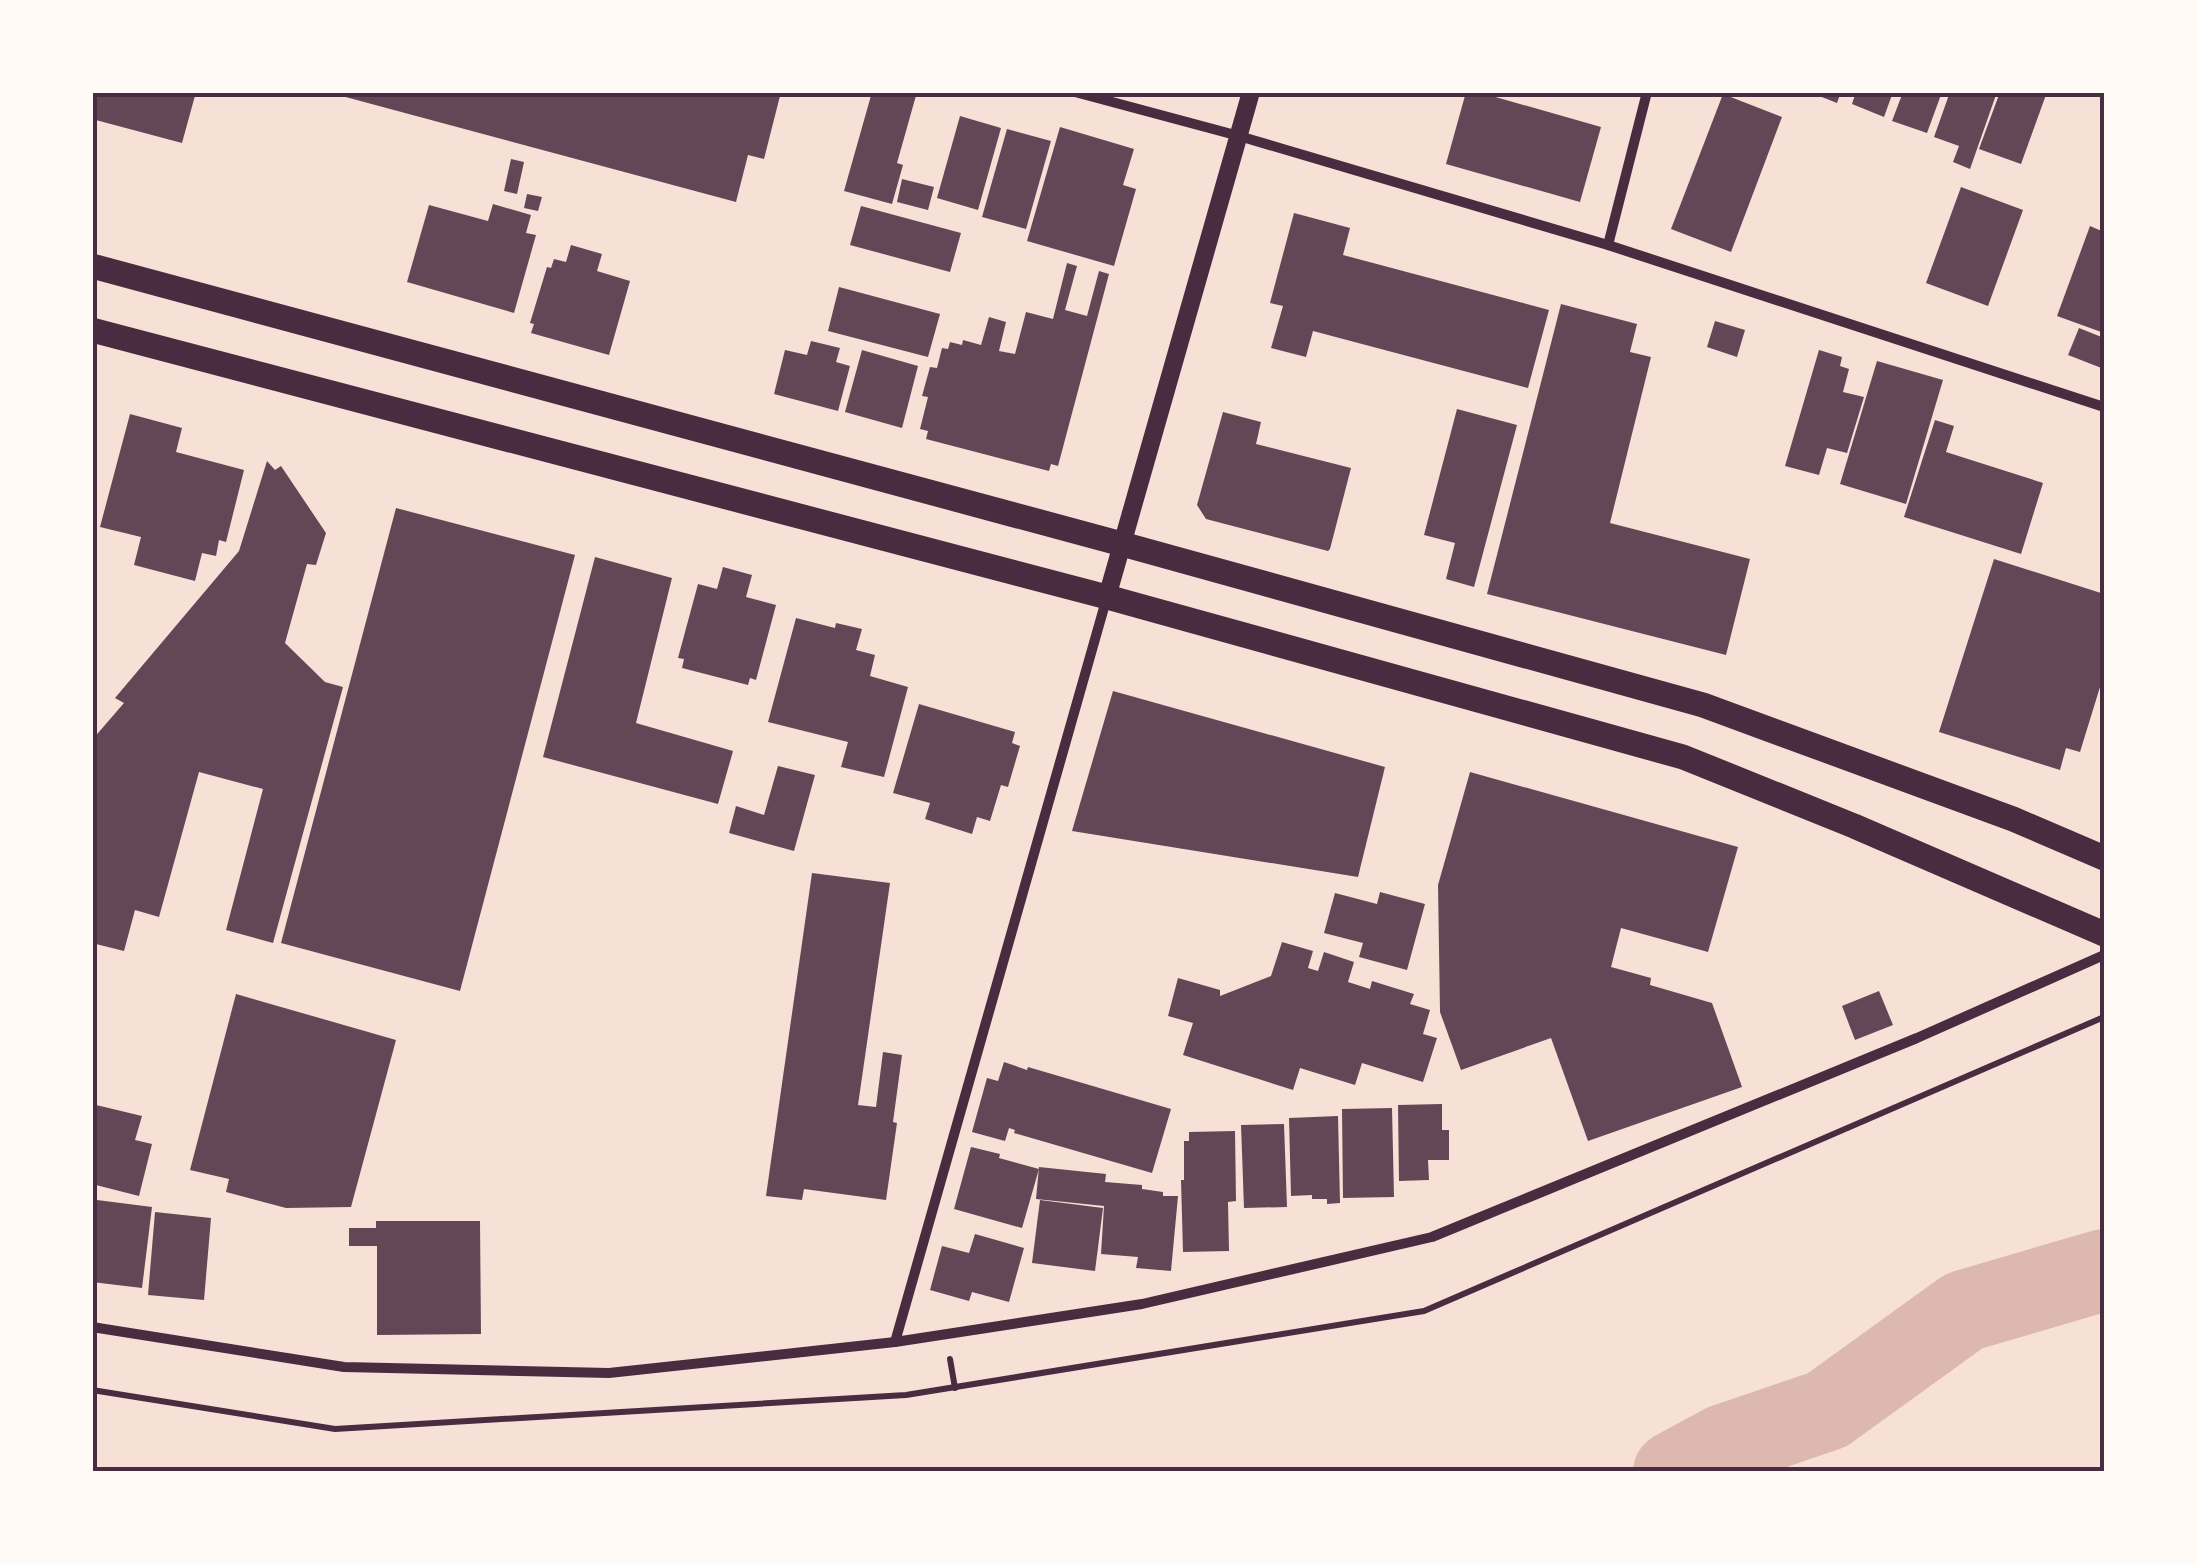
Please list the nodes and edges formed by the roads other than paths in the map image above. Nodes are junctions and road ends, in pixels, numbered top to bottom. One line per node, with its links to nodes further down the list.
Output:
1 (1075, 92): 4 (street)
2 (1250, 92): 4 (street)
3 (1647, 92): 5 (street)
4 (1239, 136): 5 (street); 9 (street)
5 (1608, 246): 8 (street)
6 (92, 266): 9 (main road)
7 (92, 330): 10 (main road)
8 (2104, 407)
9 (1122, 544): 10 (street); 11 (main road)
10 (1107, 598): 12 (main road); 15 (street)
11 (2104, 858)
12 (2104, 934)
13 (2104, 955): 15 (street)
14 (92, 1328): 15 (street)
15 (895, 1342)

